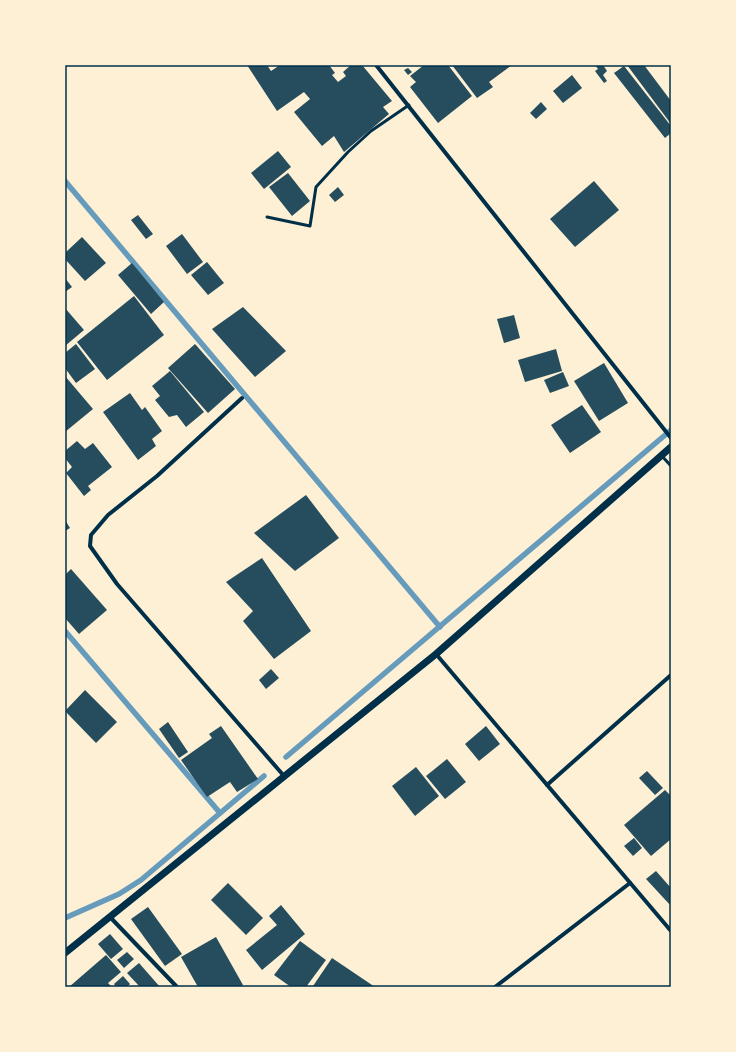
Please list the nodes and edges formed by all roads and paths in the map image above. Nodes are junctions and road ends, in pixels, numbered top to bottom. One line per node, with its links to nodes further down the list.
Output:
1 (376, 65): 2 (street)
2 (409, 104): 3 (lane); 5 (street)
3 (267, 217)
4 (242, 398): 11 (street)
5 (671, 438)
6 (671, 448): 7 (street)
7 (661, 455): 8 (lane); 9 (street)
8 (671, 466)
9 (436, 654): 11 (street); 12 (street)
10 (671, 675): 12 (street)
11 (284, 776): 14 (street)
12 (547, 785): 13 (street)
13 (630, 883): 15 (street); 18 (street)
14 (110, 917): 16 (street); 17 (street)
15 (671, 931)
16 (65, 953)
17 (177, 987)
18 (495, 987)

